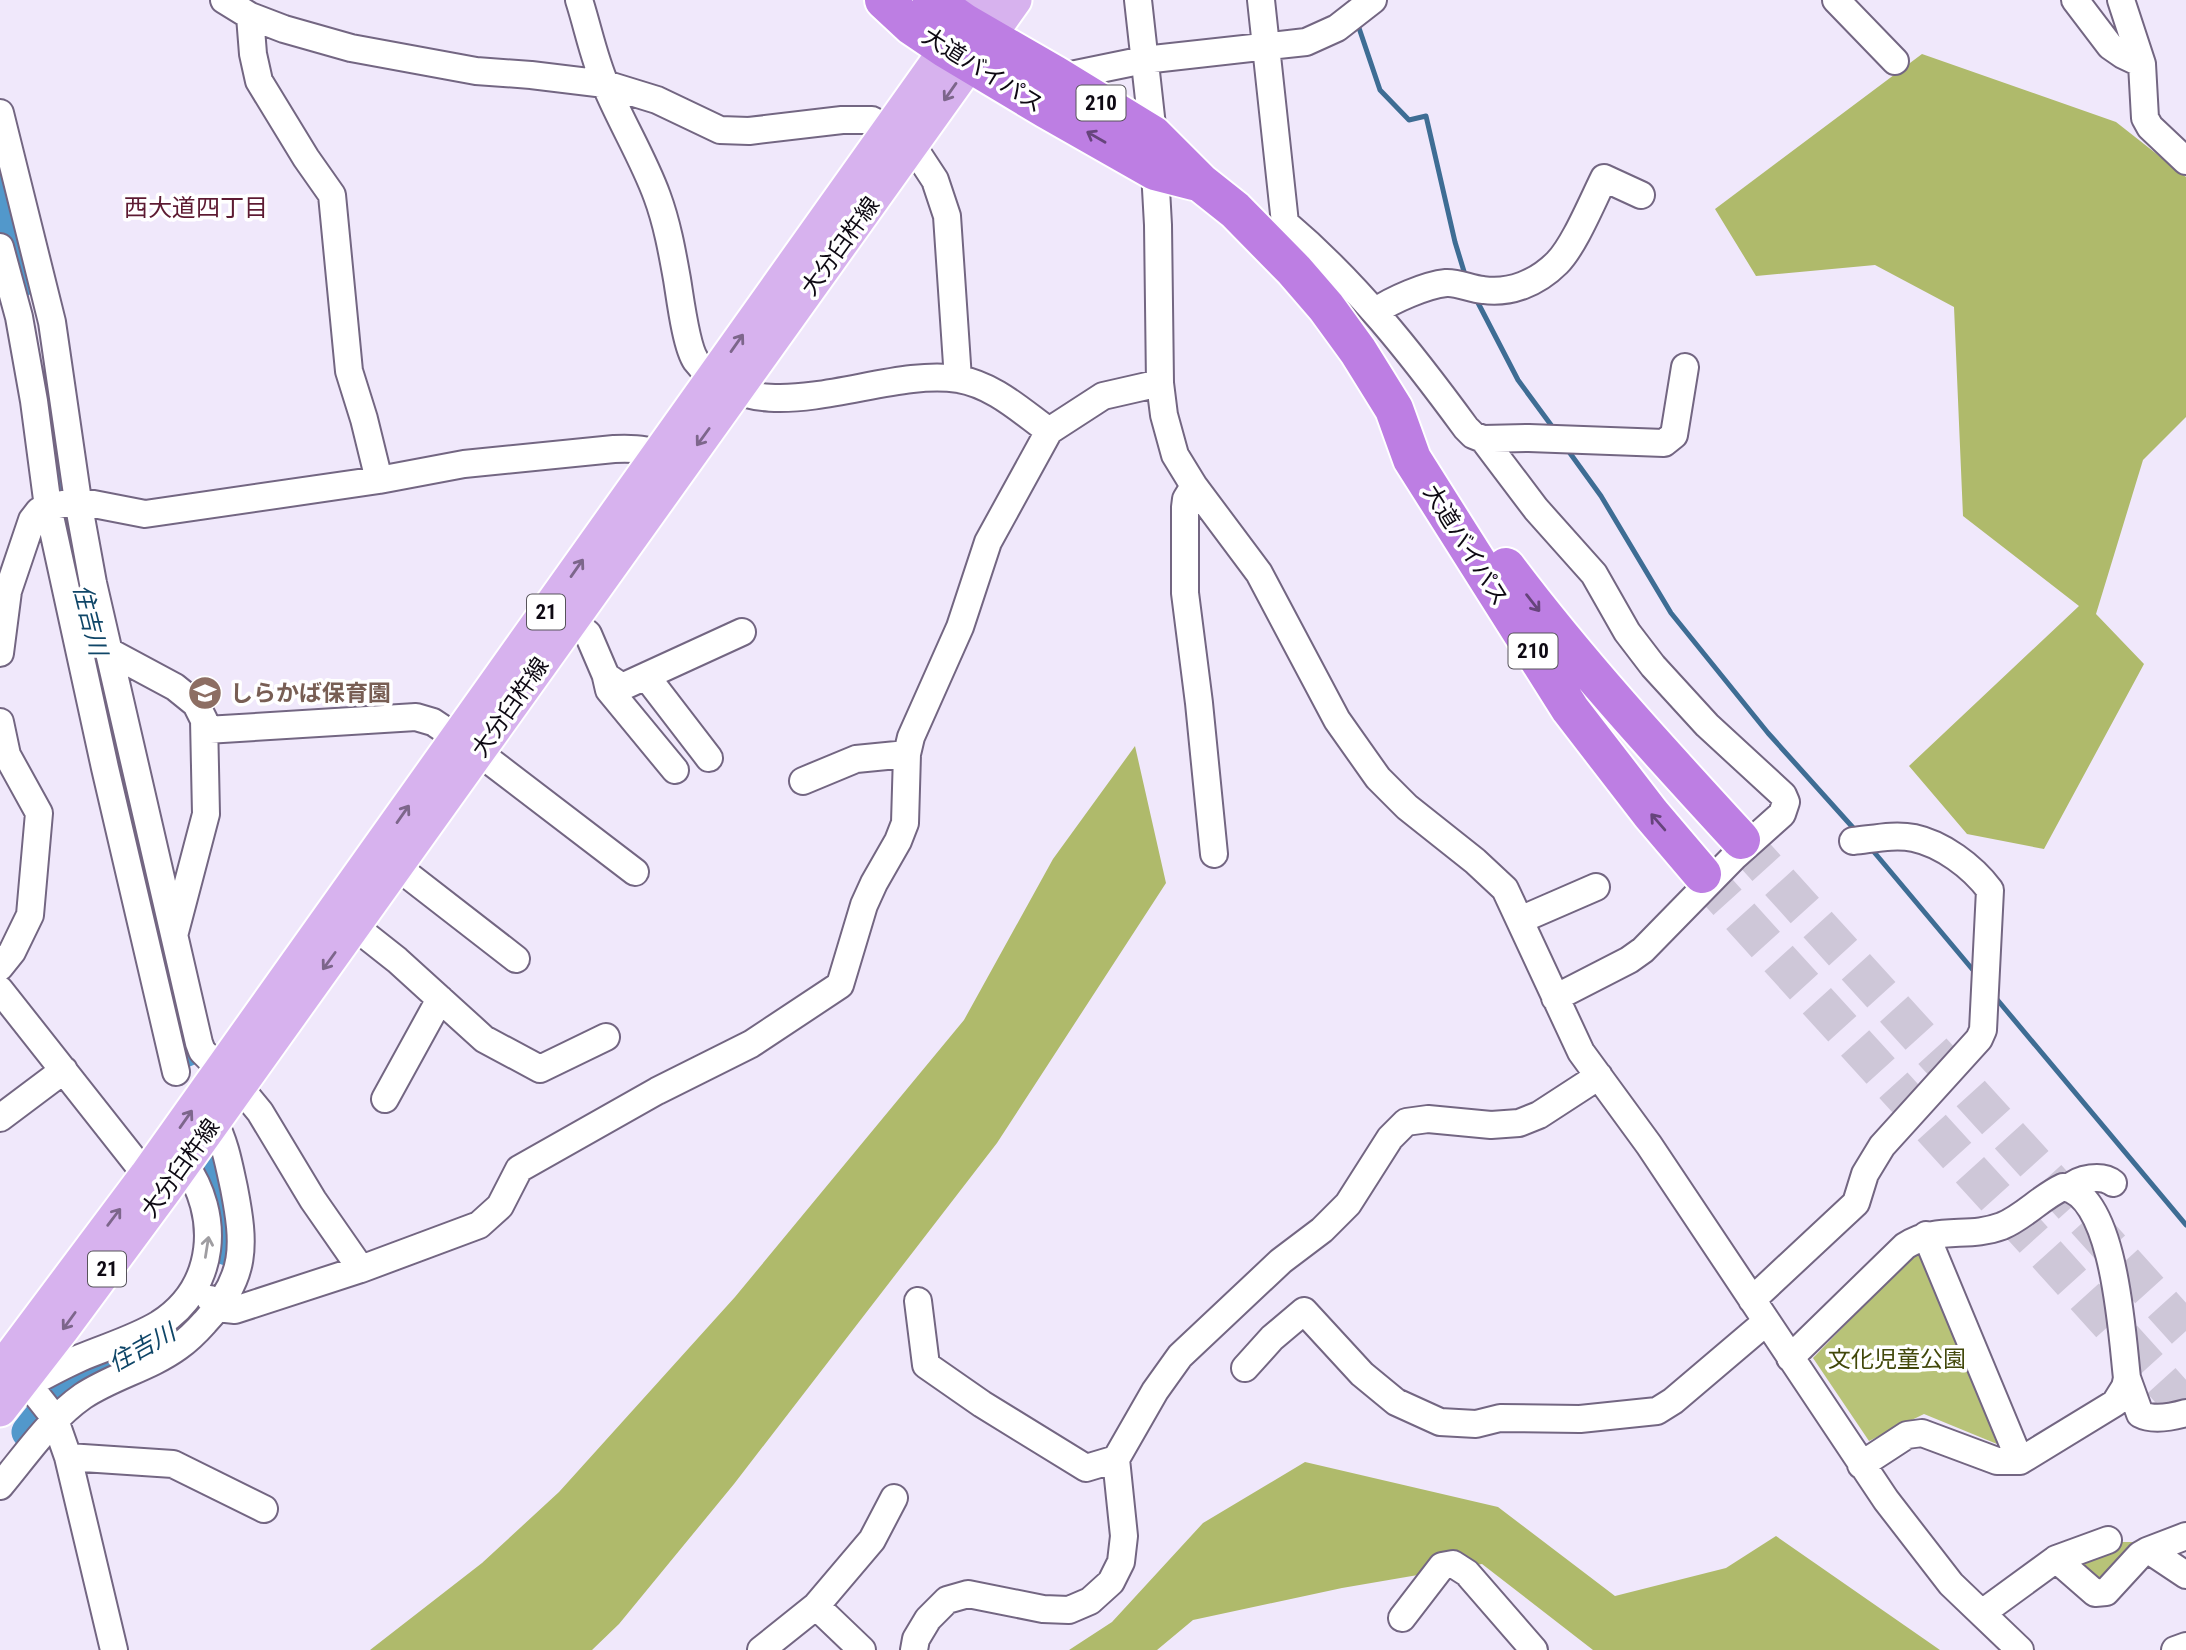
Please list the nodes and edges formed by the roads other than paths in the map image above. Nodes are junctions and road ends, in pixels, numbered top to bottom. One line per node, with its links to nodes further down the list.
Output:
1 (224, 0): 12 (street)
2 (579, 0): 19 (street)
3 (884, 0): 13 (highway, 大道バイパス / 210)
4 (932, 0): 13 (highway, 大道バイパス / 210)
5 (1015, 0): 13 (main road, 大分臼杵線 / 21)
6 (1138, 0): 15 (street)
7 (1261, 0): 14 (street)
8 (1373, 0): 14 (street)
9 (1836, 0): 16 (street)
10 (2075, 0): 17 (street)
11 (2121, 0): 17 (street)
12 (250, 16): 19 (street); 36 (street)
13 (970, 35): 18 (highway, 大道バイパス / 210); 21 (main road, 大分臼杵線 / 21); 22 (highway, 大道バイパス / 210, one-way to 13)
14 (1266, 46): 15 (street); 25 (street)
15 (1144, 60): 18 (street); 22 (street)
16 (1895, 61)
17 (2142, 64): 23 (street)
18 (1055, 75): 22 (highway, 大道バイパス / 210)
19 (605, 84): 21 (street); 31 (street)
20 (0, 113): 38 (street)
21 (901, 137): 29 (street); 31 (main road, 大分臼杵線 / 21)
22 (1154, 153): 25 (highway, 大道バイパス / 210); 30 (street)
23 (2186, 161)
24 (1641, 195): 27 (street)
25 (1275, 232): 27 (street); 32 (highway, 大道バイパス / 210)
26 (0, 247): 39 (street)
27 (1376, 311): 34 (street)
28 (1685, 367): 34 (street)
29 (958, 379): 31 (street); 33 (street)
30 (1160, 383): 33 (street); 37 (street)
31 (724, 385): 35 (main road, 大分臼杵線 / 21)
32 (1394, 409): 54 (highway, 大道バイパス / 210, one-way to 54); 59 (highway, 大道バイパス / 210, one-way to 32)
33 (1049, 431): 50 (street)
34 (1483, 439): 67 (street)
35 (670, 461): 36 (street); 41 (main road, 大分臼杵線 / 21)
36 (379, 480): 38 (street)
37 (1194, 486): 56 (street); 62 (street)
38 (78, 500): 39 (street); 43 (street)
39 (48, 507): 40 (street); 71 (street)
40 (6, 582): 44 (street)
41 (562, 612): 45 (street); 49 (main road, 大分臼杵線 / 21)
42 (742, 632): 46 (street)
43 (108, 651): 48 (street); 63 (street)
44 (0, 653)
45 (606, 676): 46 (street); 52 (street)
46 (646, 676): 51 (street)
47 (0, 722): 65 (street)
48 (206, 730): 49 (street); 63 (street)
49 (467, 745): 57 (main road, 大分臼杵線 / 21); 58 (street)
50 (907, 754): 53 (street); 81 (street)
51 (709, 758)
52 (675, 771)
53 (803, 780)
54 (1741, 839)
55 (1853, 841): 85 (street)
56 (1214, 854)
57 (386, 858): 61 (main road, 大分臼杵線 / 21); 64 (street)
58 (635, 872)
59 (1702, 874)
60 (1596, 887): 62 (street)
61 (344, 918): 68 (street); 73 (main road, 大分臼杵線 / 21)
62 (1520, 920): 67 (street)
63 (174, 937): 73 (street)
64 (516, 959)
65 (0, 967)
66 (0, 990): 70 (street)
67 (1555, 998): 72 (street)
68 (440, 999): 69 (street); 74 (street)
69 (606, 1037)
70 (64, 1070): 75 (street); 77 (street)
71 (176, 1072)
72 (1599, 1076): 85 (street); 94 (street)
73 (229, 1079): 76 (main road, 大分臼杵線 / 21); 77 (main road, 大分臼杵線 / 21, one-way to 73); 81 (street)
74 (385, 1098)
75 (0, 1118)
76 (214, 1122): 77 (main road, 大分臼杵線 / 21); 84 (street)
77 (165, 1176): 82 (street, one-way to 77); 89 (main road, 大分臼杵線 / 21)
78 (2113, 1184): 79 (street)
79 (2069, 1188): 80 (street); 88 (street)
80 (1926, 1236): 86 (street); 95 (street)
81 (361, 1269): 84 (street)
82 (194, 1288): 84 (street); 89 (street)
83 (918, 1301): 94 (street)
84 (220, 1306): 92 (street)
85 (1759, 1311): 86 (street); 87 (street)
86 (1790, 1358): 96 (street)
87 (1245, 1368)
88 (2127, 1378): 91 (street); 95 (street)
89 (17, 1379): 90 (main road, 大分臼杵線 / 21); 92 (street)
90 (0, 1410)
91 (2186, 1413)
92 (55, 1419): 93 (street); 97 (street)
93 (68, 1457): 99 (street); 109 (street)
94 (1116, 1459): 112 (street)
95 (2020, 1461): 96 (street)
96 (1861, 1465): 106 (street)
97 (0, 1486)
98 (894, 1499): 105 (street)
99 (264, 1509)
100 (2186, 1536): 102 (street)
101 (2108, 1540): 103 (street)
102 (2147, 1551): 103 (street); 104 (street)
103 (2056, 1559): 106 (street)
104 (2186, 1575)
105 (816, 1606): 110 (street); 111 (street)
106 (1982, 1613): 114 (street)
107 (1402, 1618): 113 (street)
108 (2186, 1646): 115 (street)
109 (114, 1650)
110 (761, 1650)
111 (862, 1650)
112 (914, 1650)
113 (1534, 1650)
114 (2020, 1650)
115 (2175, 1650)

